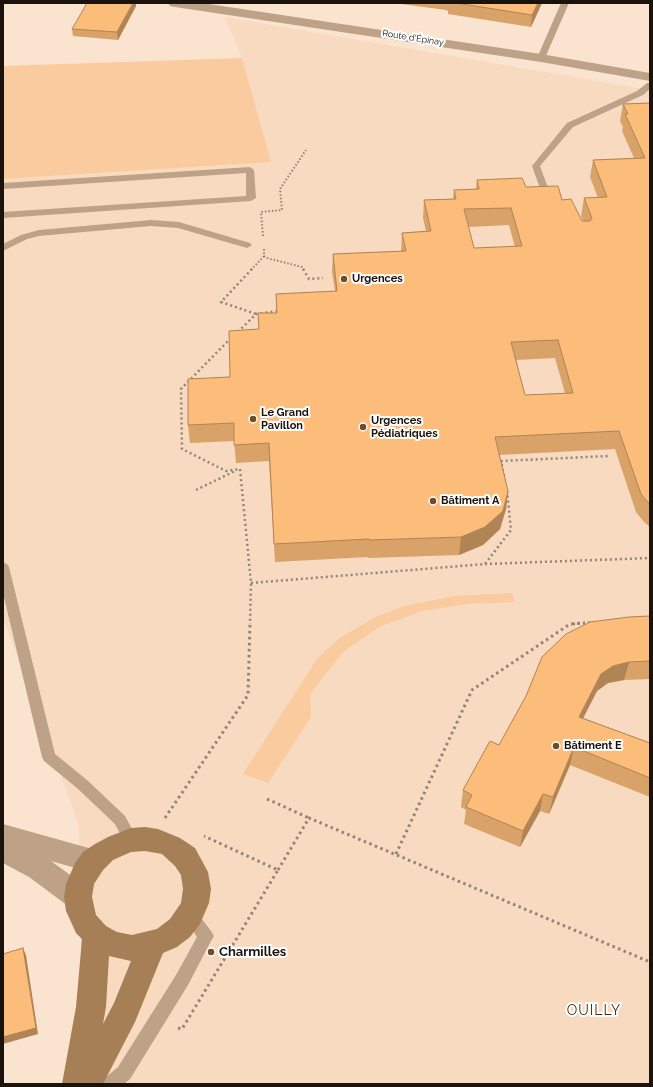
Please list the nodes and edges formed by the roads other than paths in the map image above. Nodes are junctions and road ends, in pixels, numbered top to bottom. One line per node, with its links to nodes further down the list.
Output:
1 (175, 3): 3 (street, Route d'Épinay)
2 (565, 3): 3 (lane)
3 (541, 58): 4 (street, Route d'Épinay)
4 (650, 77)
5 (650, 85): 7 (lane)
6 (3, 186): 8 (lane)
7 (564, 202)
8 (90, 209): 9 (lane); 10 (lane)
9 (3, 215)
10 (90, 227): 11 (lane); 12 (lane)
11 (247, 245)
12 (3, 248)
13 (3, 567): 15 (lane)
14 (3, 836): 17 (street)
15 (131, 840): 17 (street); 19 (street)
16 (3, 850): 18 (street)
17 (94, 861): 18 (street)
18 (78, 896): 20 (street)
19 (190, 915): 21 (street); 24 (lane)
20 (96, 935): 21 (street); 22 (street)
21 (152, 944): 23 (street)
22 (77, 1084)
23 (87, 1084)
24 (111, 1084)

